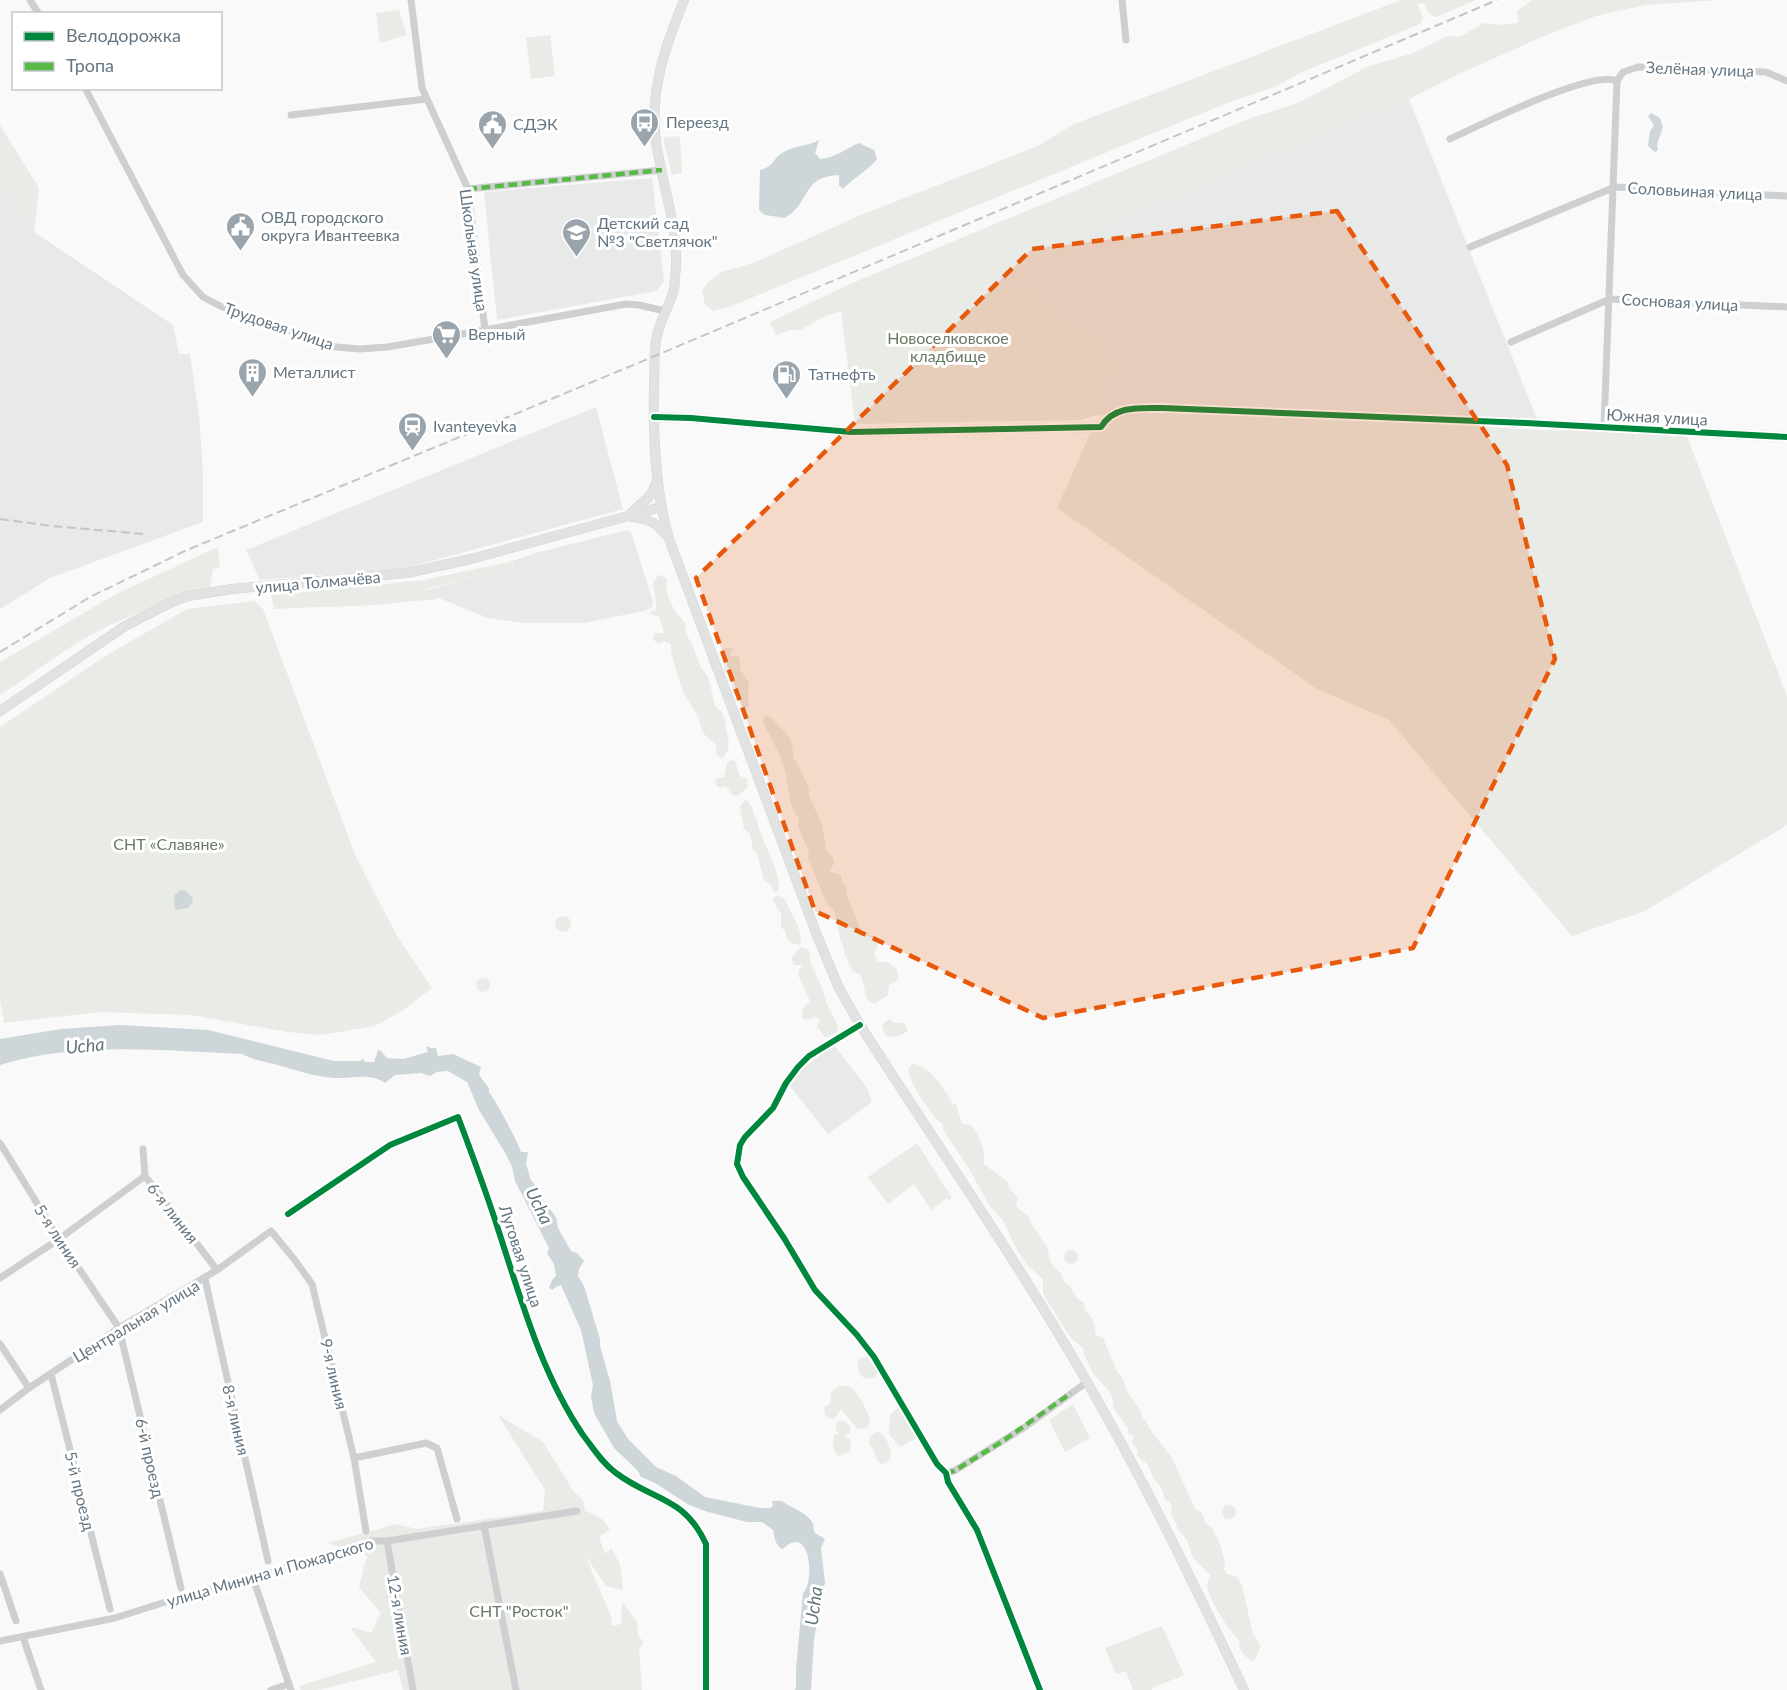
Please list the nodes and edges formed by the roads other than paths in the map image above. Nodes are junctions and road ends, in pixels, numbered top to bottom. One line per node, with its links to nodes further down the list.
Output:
1 (411, 0): 8 (street, Школьная улица)
2 (684, 0): 11 (street)
3 (1122, 0): 4 (street)
4 (1126, 40)
5 (1617, 81): 6 (street, Зелёная улица); 10 (street, Зелёная улица); 12 (street)
6 (1787, 81)
7 (86, 90): 19 (street, Трудовая улица)
8 (426, 99): 9 (street); 13 (street, Школьная улица)
9 (291, 115)
10 (1449, 139)
11 (662, 170): 13 (street); 18 (street)
12 (1615, 187): 14 (street, Соловьиная улица); 15 (street, Соловьиная улица); 16 (street)
13 (468, 189): 19 (street, Школьная улица)
14 (1787, 196)
15 (1470, 247)
16 (1610, 299): 17 (street, Сосновая улица); 20 (street, Сосновая улица); 22 (street)
17 (1787, 307)
18 (665, 311): 19 (street, Трудовая улица); 21 (street)
19 (485, 330)
20 (1511, 342)
21 (654, 417): 22 (street, Южная улица); 24 (street)
22 (1604, 427): 23 (street, Южная улица)
23 (1787, 437)
24 (658, 479): 25 (street); 26 (street)
25 (661, 507): 26 (street, улица Толмачёва); 27 (street)
26 (624, 517): 27 (street); 28 (street, улица Толмачёва)
27 (669, 539): 29 (street)
28 (0, 711)
29 (860, 1025): 42 (street); 46 (street)
30 (0, 1143): 35 (street, 5-я линия)
31 (143, 1149): 32 (street, 6-я линия)
32 (145, 1176): 35 (street); 36 (street, 6-я линия)
33 (288, 1214): 65 (street, Луговая улица)
34 (271, 1231): 36 (street, Центральная улица); 45 (street, 9-я линия)
35 (59, 1239): 37 (street); 39 (street, 5-я линия)
36 (217, 1270): 38 (street, Центральная улица)
37 (0, 1278)
38 (205, 1279): 39 (street, Центральная улица); 52 (street, 8-я линия)
39 (119, 1328): 41 (street, Центральная улица); 55 (street, 6-й проезд)
40 (0, 1344): 43 (street)
41 (51, 1374): 43 (street, Центральная улица); 56 (street, 5-й проезд)
42 (1087, 1382): 46 (street); 67 (street)
43 (29, 1388): 44 (street, Центральная улица)
44 (0, 1410)
45 (354, 1458): 48 (street); 50 (street, 9-я линия)
46 (946, 1473): 66 (street)
47 (577, 1511): 49 (street, улица Минина и Пожарского)
48 (457, 1519)
49 (484, 1525): 51 (street, улица Минина и Пожарского); 64 (street)
50 (366, 1531)
51 (387, 1541): 54 (street, улица Минина и Пожарского); 63 (street, 12-я линия)
52 (268, 1561)
53 (0, 1574): 57 (street)
54 (253, 1578): 58 (street, улица Минина и Пожарского); 60 (street)
55 (180, 1588)
56 (110, 1609)
57 (16, 1621)
58 (23, 1638): 59 (street, улица Минина и Пожарского); 61 (street)
59 (0, 1641)
60 (290, 1687): 62 (street)
61 (41, 1690)
62 (271, 1690)
63 (413, 1690)
64 (516, 1690)
65 (706, 1690)
66 (1040, 1690)
67 (1244, 1690)

